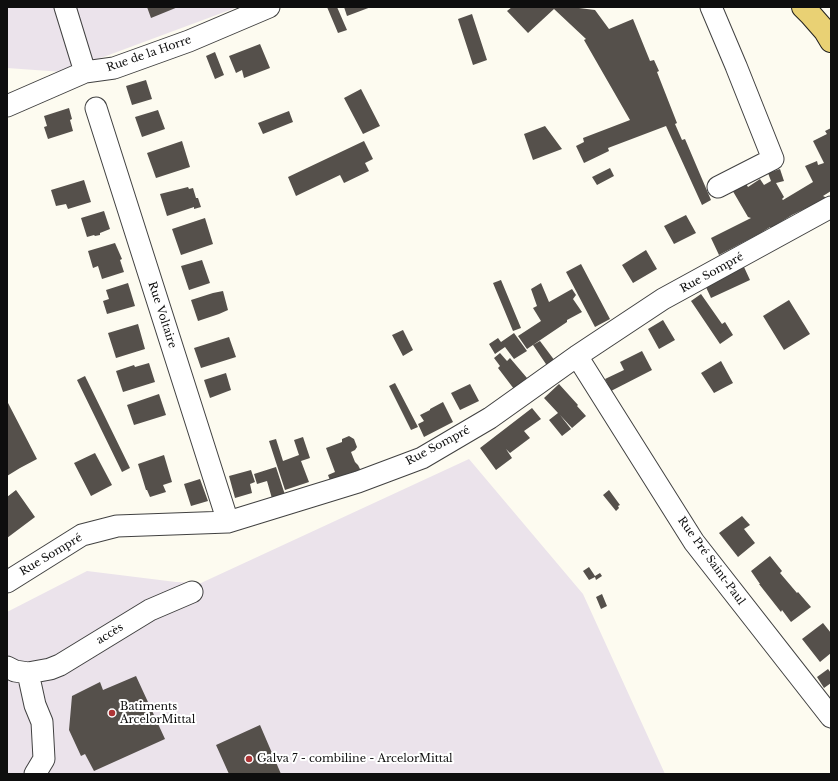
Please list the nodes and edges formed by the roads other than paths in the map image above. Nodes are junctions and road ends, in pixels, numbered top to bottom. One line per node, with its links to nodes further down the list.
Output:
1 (65, 7): 6 (street)
2 (269, 7): 6 (street, Rue de la Horre)
3 (710, 7): 9 (street)
4 (803, 7): 5 (main road)
5 (831, 41)
6 (85, 72): 7 (street, Rue de la Horre)
7 (7, 106)
8 (96, 108): 12 (street, Rue Voltaire)
9 (718, 187)
10 (831, 207): 11 (street, Rue Sompré)
11 (578, 356): 12 (street, Rue Sompré); 17 (street, Rue Pré Saint-Paul)
12 (228, 522): 13 (street, Rue Sompré)
13 (7, 582)
14 (192, 592): 16 (street, accès)
15 (7, 673): 16 (street)
16 (28, 673): 18 (street)
17 (831, 717)
18 (35, 774)

